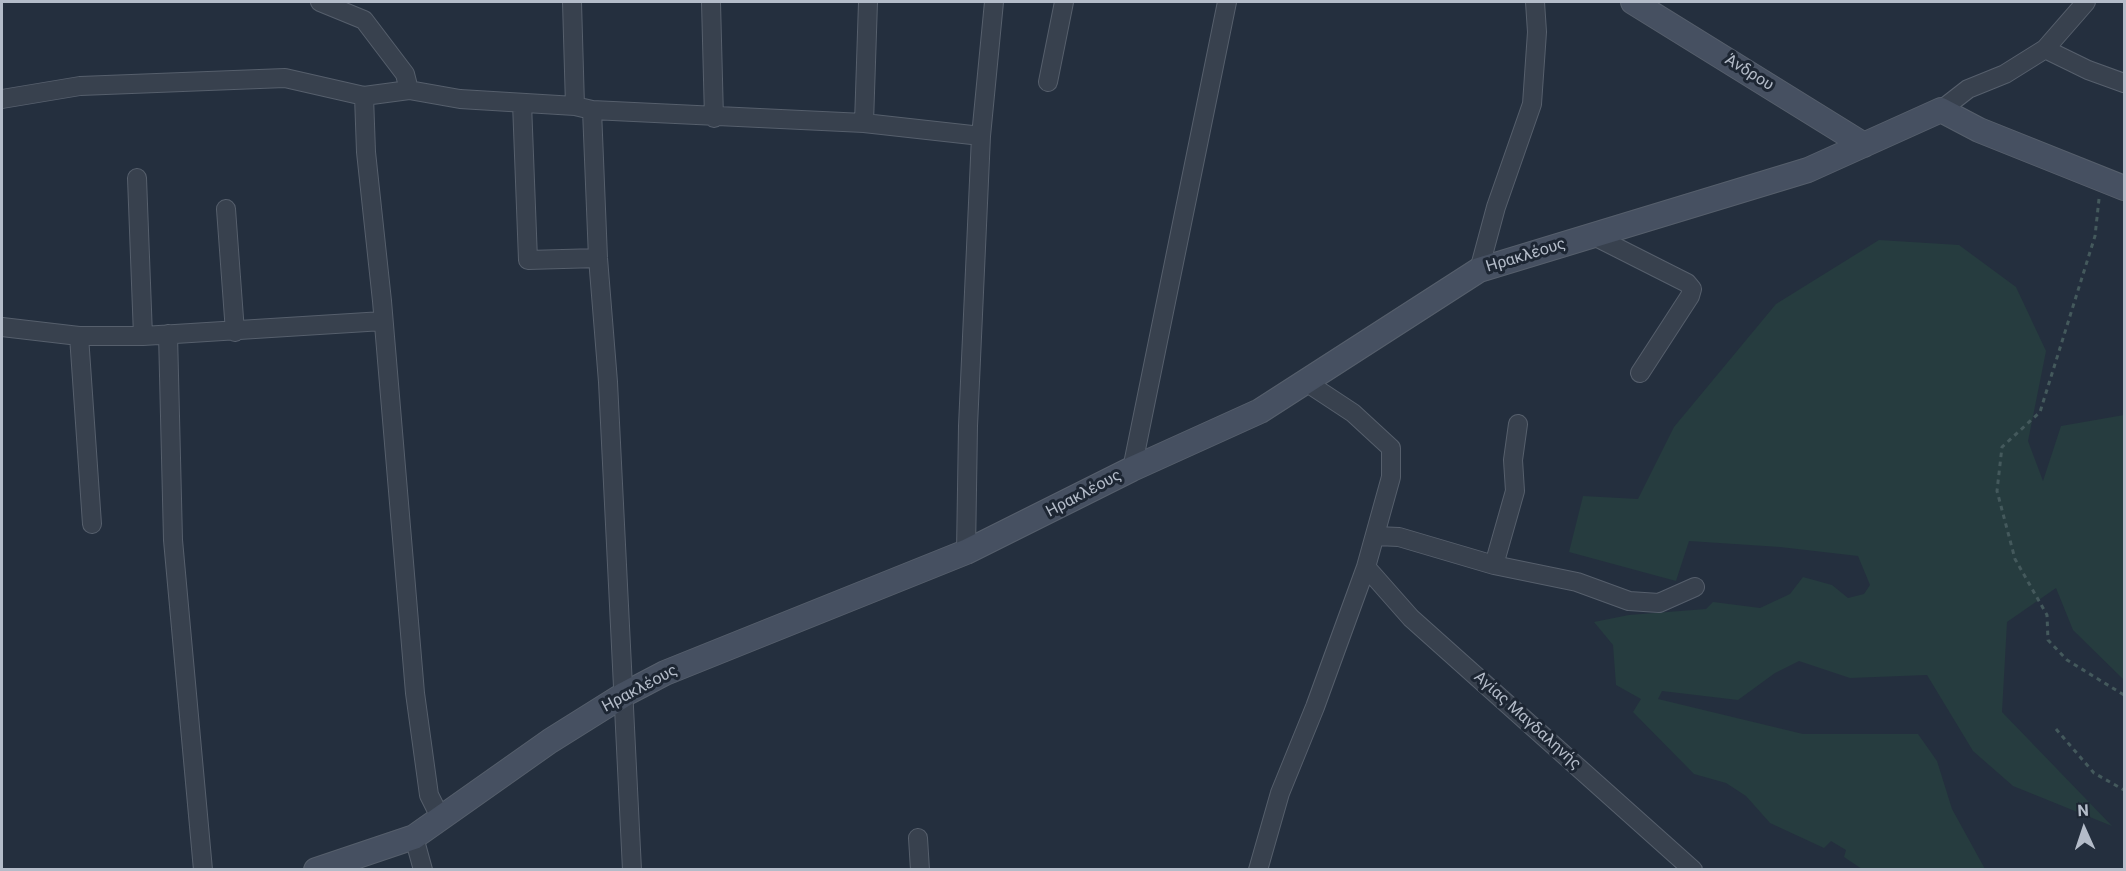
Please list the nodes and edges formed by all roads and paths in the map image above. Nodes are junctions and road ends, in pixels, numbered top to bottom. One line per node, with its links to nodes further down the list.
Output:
1 (320, 2): 14 (street)
2 (572, 2): 18 (street)
3 (711, 2): 20 (street)
4 (867, 2): 21 (street)
5 (994, 2): 22 (street)
6 (1064, 2): 12 (street)
7 (1227, 2): 40 (street)
8 (1534, 2): 30 (street)
9 (1633, 2): 23 (street, Άνδρου)
10 (2086, 2): 11 (street)
11 (2044, 49): 13 (street); 19 (street)
12 (1048, 82)
13 (2124, 83)
14 (409, 90): 15 (street); 17 (street)
15 (364, 96): 16 (street); 31 (street)
16 (2, 99)
17 (522, 103): 18 (street); 29 (street)
18 (584, 108): 20 (street); 29 (street)
19 (1941, 111): 23 (street, Ηρακλέους); 24 (street)
20 (714, 117): 21 (street)
21 (864, 123): 22 (street)
22 (981, 136): 43 (street)
23 (1864, 145): 28 (street, Ηρακλέους)
24 (2096, 177): 26 (street); 48 (path)
25 (137, 178): 36 (street)
26 (2124, 188)
27 (226, 209): 33 (street)
28 (1592, 235): 30 (street, Ηρακλέους); 37 (street)
29 (598, 258): 47 (street)
30 (1479, 270): 38 (street, Ηρακλέους)
31 (383, 321): 33 (street); 51 (street)
32 (2, 327): 35 (street)
33 (235, 332): 34 (street)
34 (168, 334): 36 (street); 54 (street)
35 (79, 336): 36 (street); 41 (street)
36 (143, 336)
37 (1640, 373)
38 (1306, 382): 40 (street, Ηρακλέους); 42 (street)
39 (1518, 424): 44 (street)
40 (1132, 469): 43 (street, Ηρακλέους)
41 (92, 524)
42 (1376, 536): 44 (street); 45 (street)
43 (966, 552): 47 (street, Ηρακλέους)
44 (1494, 565): 46 (street)
45 (1366, 567): 59 (street); 60 (street, Αγίας Μαγδαληνής)
46 (1695, 587)
47 (625, 694): 51 (street, Ηρακλέους); 57 (street)
48 (2124, 695)
49 (2056, 729): 50 (path)
50 (2124, 790)
51 (441, 819): 52 (street, Ηρακλέους)
52 (414, 837): 55 (street, Ηρακλέους); 56 (street)
53 (918, 838): 58 (street)
54 (203, 870)
55 (316, 870)
56 (423, 870)
57 (632, 870)
58 (920, 870)
59 (1258, 870)
60 (1693, 870)

